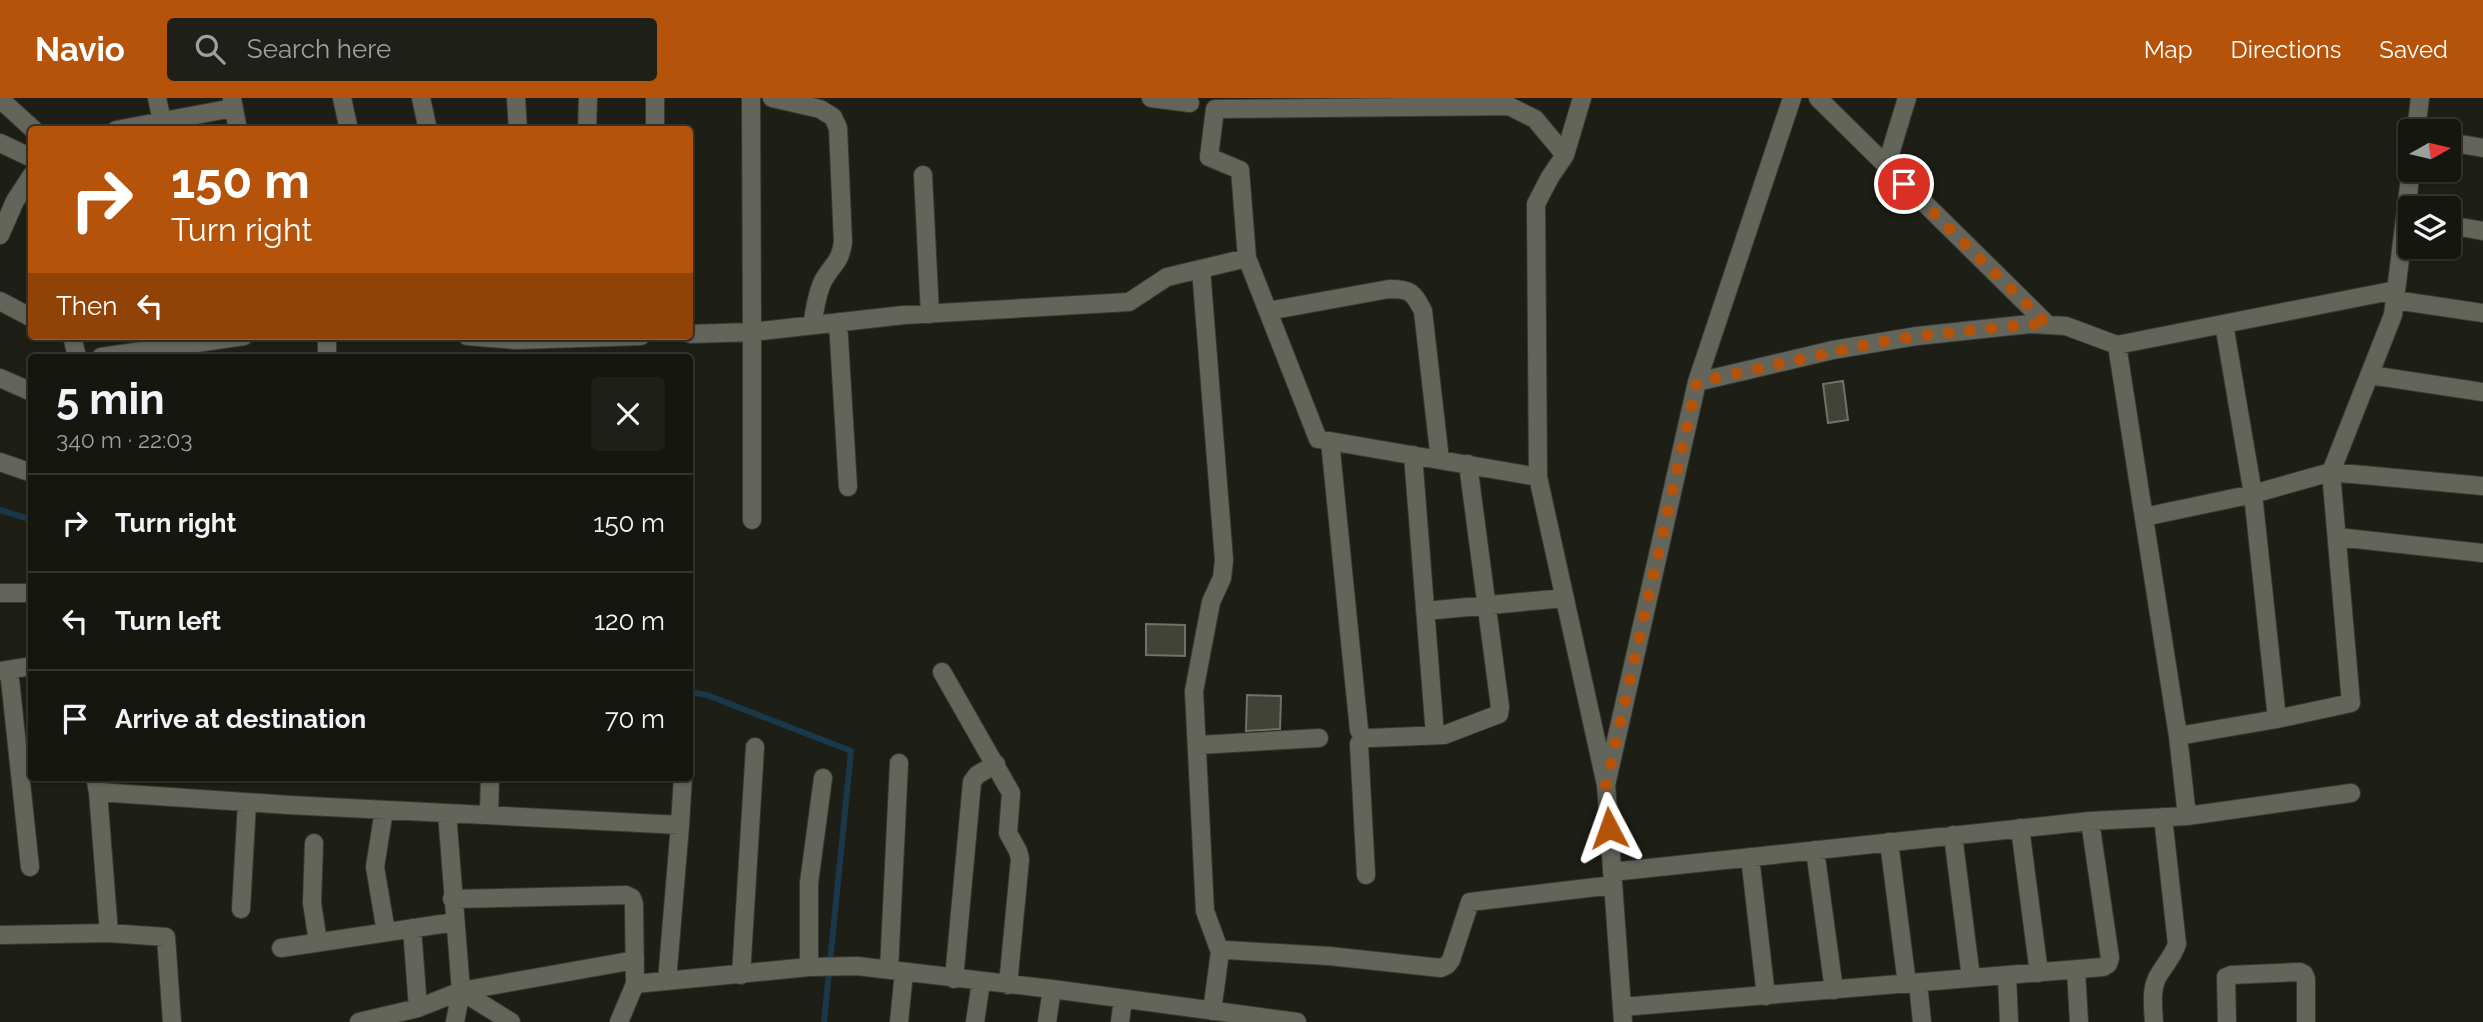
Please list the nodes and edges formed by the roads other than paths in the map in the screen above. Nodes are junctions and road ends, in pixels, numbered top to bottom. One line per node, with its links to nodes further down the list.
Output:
1 (157, 98): 20 (street)
2 (342, 98): 23 (street)
3 (421, 98): 24 (street)
4 (516, 98): 25 (street)
5 (588, 98): 26 (street)
6 (655, 98): 27 (street)
7 (751, 98): 52 (street)
8 (772, 98): 51 (street)
9 (1151, 98): 16 (street)
10 (1582, 98): 31 (street)
11 (1791, 98): 59 (street)
12 (1818, 98): 33 (street)
13 (1907, 98): 33 (street)
14 (2420, 98): 19 (street)
15 (0, 99): 21 (street)
16 (1190, 101): 18 (street)
17 (233, 103): 20 (street); 22 (street)
18 (1215, 109): 31 (street); 39 (street)
19 (2417, 119)
20 (163, 125)
21 (30, 126)
22 (237, 126)
23 (348, 126)
24 (427, 126)
25 (518, 126)
26 (587, 126)
27 (655, 126)
28 (0, 143): 32 (street)
29 (2461, 144): 30 (street)
30 (2483, 148)
31 (1565, 155): 69 (street)
32 (28, 157)
33 (1886, 167): 50 (street)
34 (923, 175): 46 (street)
35 (28, 188): 37 (street)
36 (2461, 227): 38 (street)
37 (1, 228)
38 (2483, 231)
39 (1247, 258): 41 (street); 44 (street)
40 (2401, 259): 42 (street)
41 (1201, 269): 46 (street); 90 (street)
42 (2396, 295): 45 (street); 49 (street); 57 (street)
43 (0, 301): 47 (street)
44 (1268, 311): 62 (street); 64 (street)
45 (2483, 313)
46 (930, 314): 48 (street)
47 (28, 316)
48 (838, 322): 51 (street); 71 (street)
49 (2224, 324): 55 (street); 72 (street)
50 (2048, 325): 55 (street); 59 (street)
51 (812, 326): 52 (street)
52 (752, 332): 53 (street); 74 (street)
53 (693, 334)
54 (217, 340): 56 (street)
55 (2118, 345): 73 (street)
56 (121, 354)
57 (2370, 375): 61 (street); 68 (street)
58 (0, 377): 60 (street)
59 (1697, 382): 98 (street)
60 (28, 390)
61 (2483, 391)
62 (1330, 441): 63 (street); 88 (street)
63 (1413, 455): 64 (street); 81 (street)
64 (1440, 460): 66 (street)
65 (0, 462): 67 (street)
66 (1468, 464): 69 (street); 80 (street)
67 (28, 472)
68 (2331, 472): 70 (street); 72 (street); 75 (street)
69 (1538, 477): 79 (street)
70 (2483, 486)
71 (848, 487)
72 (2253, 494): 73 (street); 85 (street)
73 (2144, 517): 87 (street)
74 (752, 520)
75 (2337, 537): 76 (street); 85 (street)
76 (2483, 553)
77 (0, 593): 78 (street)
78 (28, 593)
79 (1565, 598): 80 (street); 98 (street)
80 (1487, 604): 81 (street); 86 (street)
81 (1425, 611): 86 (street)
82 (28, 667): 83 (street)
83 (4, 671): 114 (street)
84 (942, 673): 93 (street)
85 (2277, 719): 87 (street)
86 (1435, 735): 88 (street)
87 (2178, 736): 104 (street)
88 (1363, 737): 115 (street)
89 (1319, 738): 90 (street)
90 (1199, 745): 126 (street)
91 (755, 747): 132 (street)
92 (899, 762): 130 (street)
93 (996, 764): 135 (street); 140 (street)
94 (823, 778): 128 (street)
95 (490, 781): 103 (street)
96 (683, 781): 107 (street)
97 (97, 785): 100 (street); 122 (street)
98 (1606, 785): 116 (street)
99 (2351, 793): 104 (street)
100 (247, 803): 101 (street); 118 (street)
101 (384, 810): 102 (street); 121 (street)
102 (447, 813): 103 (street); 117 (street)
103 (489, 815): 107 (street)
104 (2187, 816): 105 (street)
105 (2163, 817): 106 (street); 163 (street)
106 (2090, 821): 108 (street); 129 (street)
107 (680, 825): 136 (street)
108 (2020, 828): 109 (street); 131 (street)
109 (1953, 835): 110 (street); 134 (street)
110 (1889, 842): 112 (street); 138 (street)
111 (314, 844): 124 (street)
112 (1815, 850): 113 (street); 142 (street)
113 (1750, 857): 116 (street); 144 (street)
114 (30, 867)
115 (1366, 875)
116 (1612, 879): 126 (street); 148 (street)
117 (452, 899): 119 (street); 127 (street)
118 (241, 909)
119 (455, 922): 120 (street); 143 (street)
120 (412, 928): 121 (street); 146 (street)
121 (386, 932): 124 (street)
122 (109, 933): 123 (street); 150 (street)
123 (0, 935)
124 (318, 942): 125 (street)
125 (281, 948)
126 (1220, 952): 147 (street)
127 (635, 960): 139 (street); 143 (street)
128 (816, 967): 130 (street); 132 (street)
129 (2076, 970): 131 (street); 162 (street)
130 (896, 971): 135 (street); 155 (street)
131 (2039, 973): 133 (street)
132 (741, 975): 136 (street)
133 (2007, 976): 134 (street); 161 (street)
134 (1971, 978): 138 (street)
135 (954, 979): 137 (street)
136 (667, 981): 139 (street)
137 (981, 982): 140 (street); 156 (street)
138 (1912, 983): 142 (street); 160 (street)
139 (635, 985): 154 (street)
140 (1008, 985): 141 (street)
141 (1052, 989): 145 (street); 157 (street)
142 (1834, 990): 144 (street)
143 (461, 991): 146 (street); 152 (street); 153 (street)
144 (1766, 996): 148 (street)
145 (1123, 999): 147 (street); 158 (street)
146 (418, 1008): 151 (street)
147 (1203, 1014): 149 (street)
148 (1622, 1015)
149 (1276, 1021): 159 (street)
150 (172, 1022)
151 (359, 1022)
152 (455, 1022)
153 (511, 1022)
154 (620, 1022)
155 (899, 1022)
156 (975, 1022)
157 (1048, 1022)
158 (1121, 1022)
159 (1297, 1022)
160 (1922, 1022)
161 (2009, 1022)
162 (2079, 1022)
163 (2154, 1022)
164 (2227, 1022): 165 (street)
165 (2306, 1022)

